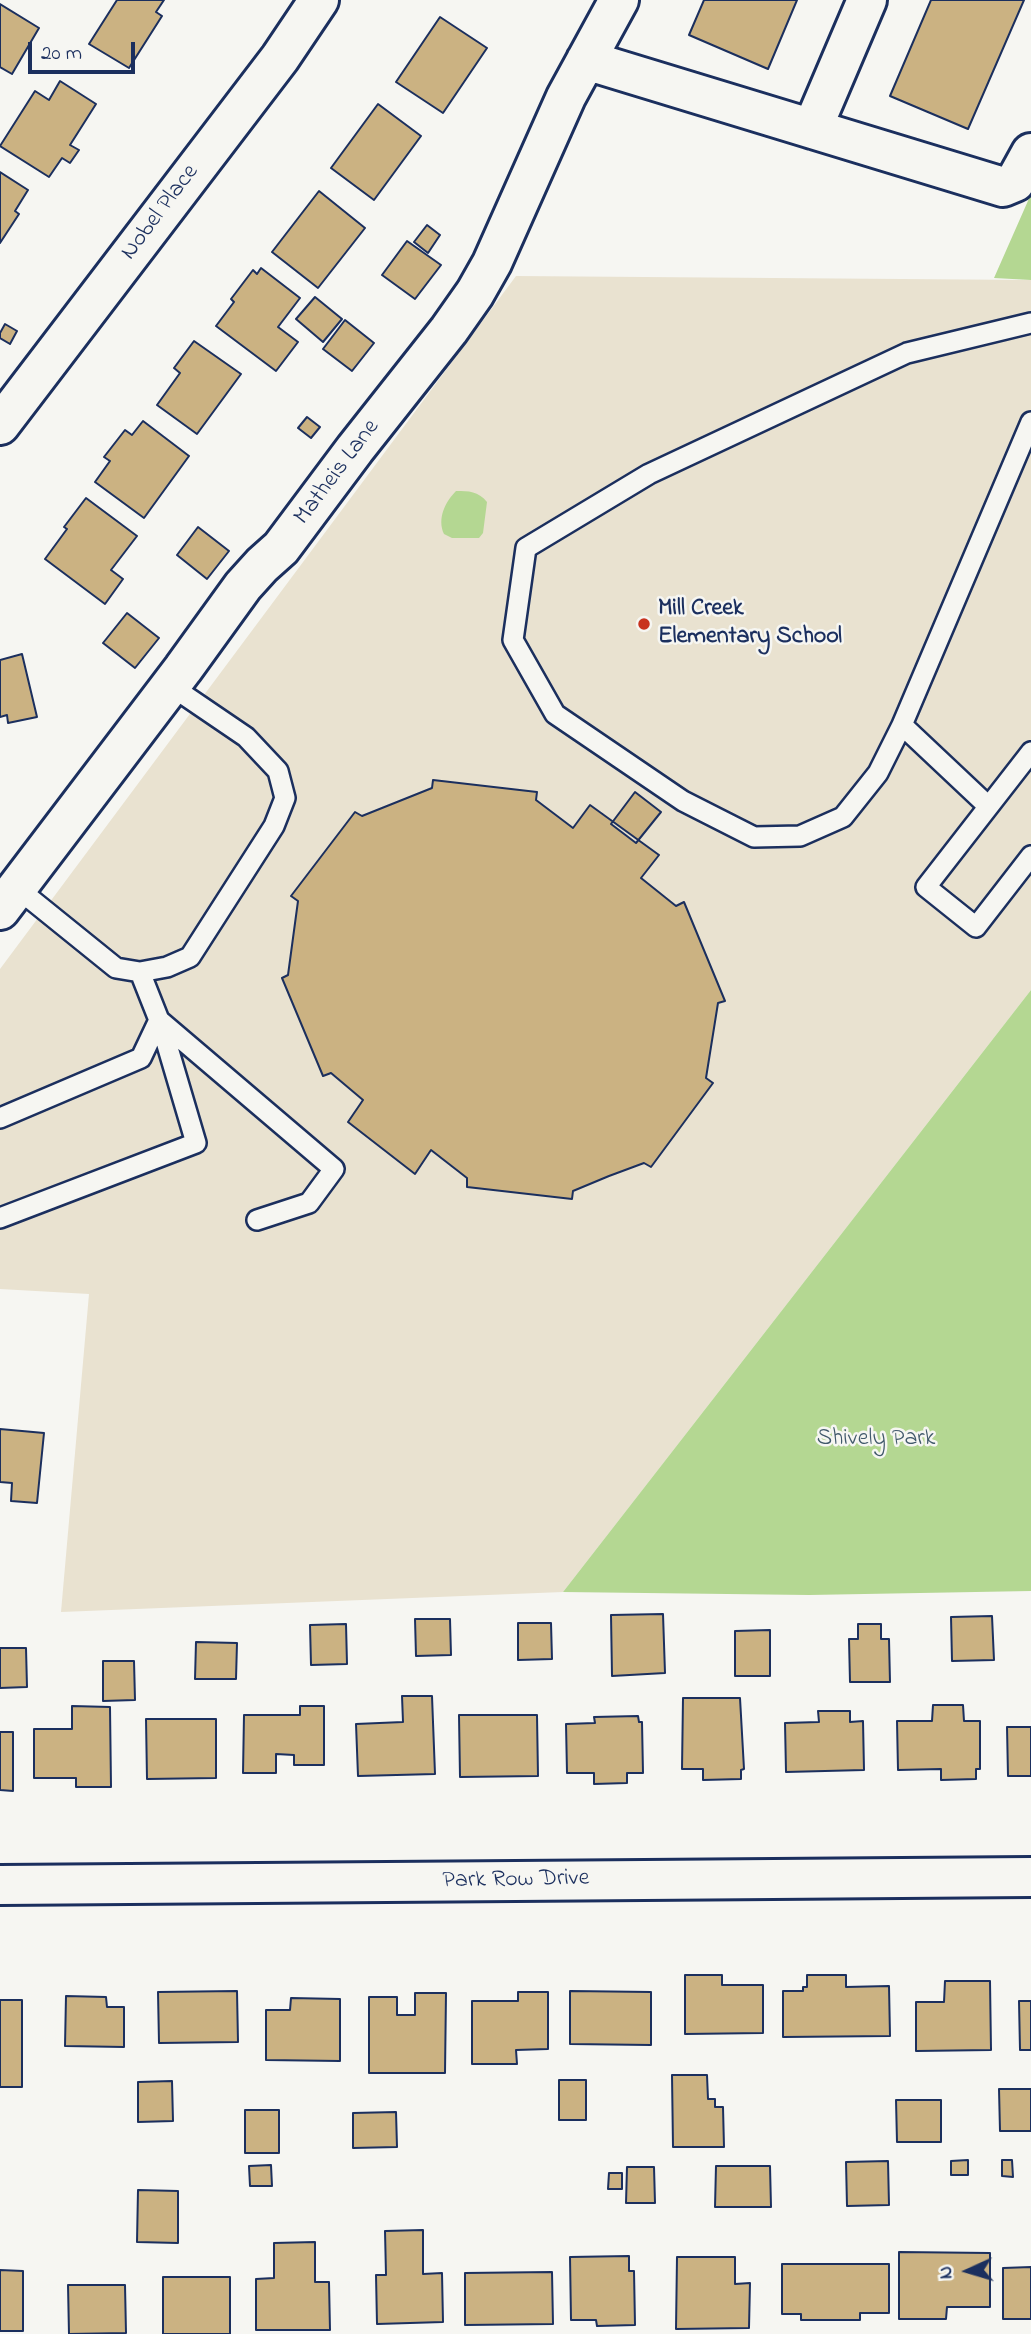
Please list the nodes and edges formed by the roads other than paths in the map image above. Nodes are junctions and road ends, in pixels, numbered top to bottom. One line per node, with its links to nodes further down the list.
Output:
1 (319, 0): 9 (street, Nobel Place)
2 (619, 0): 4 (street, Matheis Lane)
3 (867, 0): 5 (street)
4 (586, 60): 5 (street); 10 (street, Matheis Lane)
5 (812, 129): 6 (street)
6 (1031, 153)
7 (1031, 323): 11 (lane)
8 (1031, 422): 11 (lane)
9 (0, 425)
10 (171, 686): 15 (street, Matheis Lane); 16 (lane)
11 (902, 724): 13 (lane)
12 (1031, 752): 13 (lane)
13 (988, 806): 14 (lane)
14 (1031, 856)
15 (8, 899): 16 (lane)
16 (141, 972): 17 (lane)
17 (159, 1020): 18 (lane); 19 (lane); 20 (lane)
18 (0, 1118)
19 (0, 1218)
20 (257, 1220)
21 (1031, 1877): 22 (street, Park Row Drive)
22 (0, 1885)

